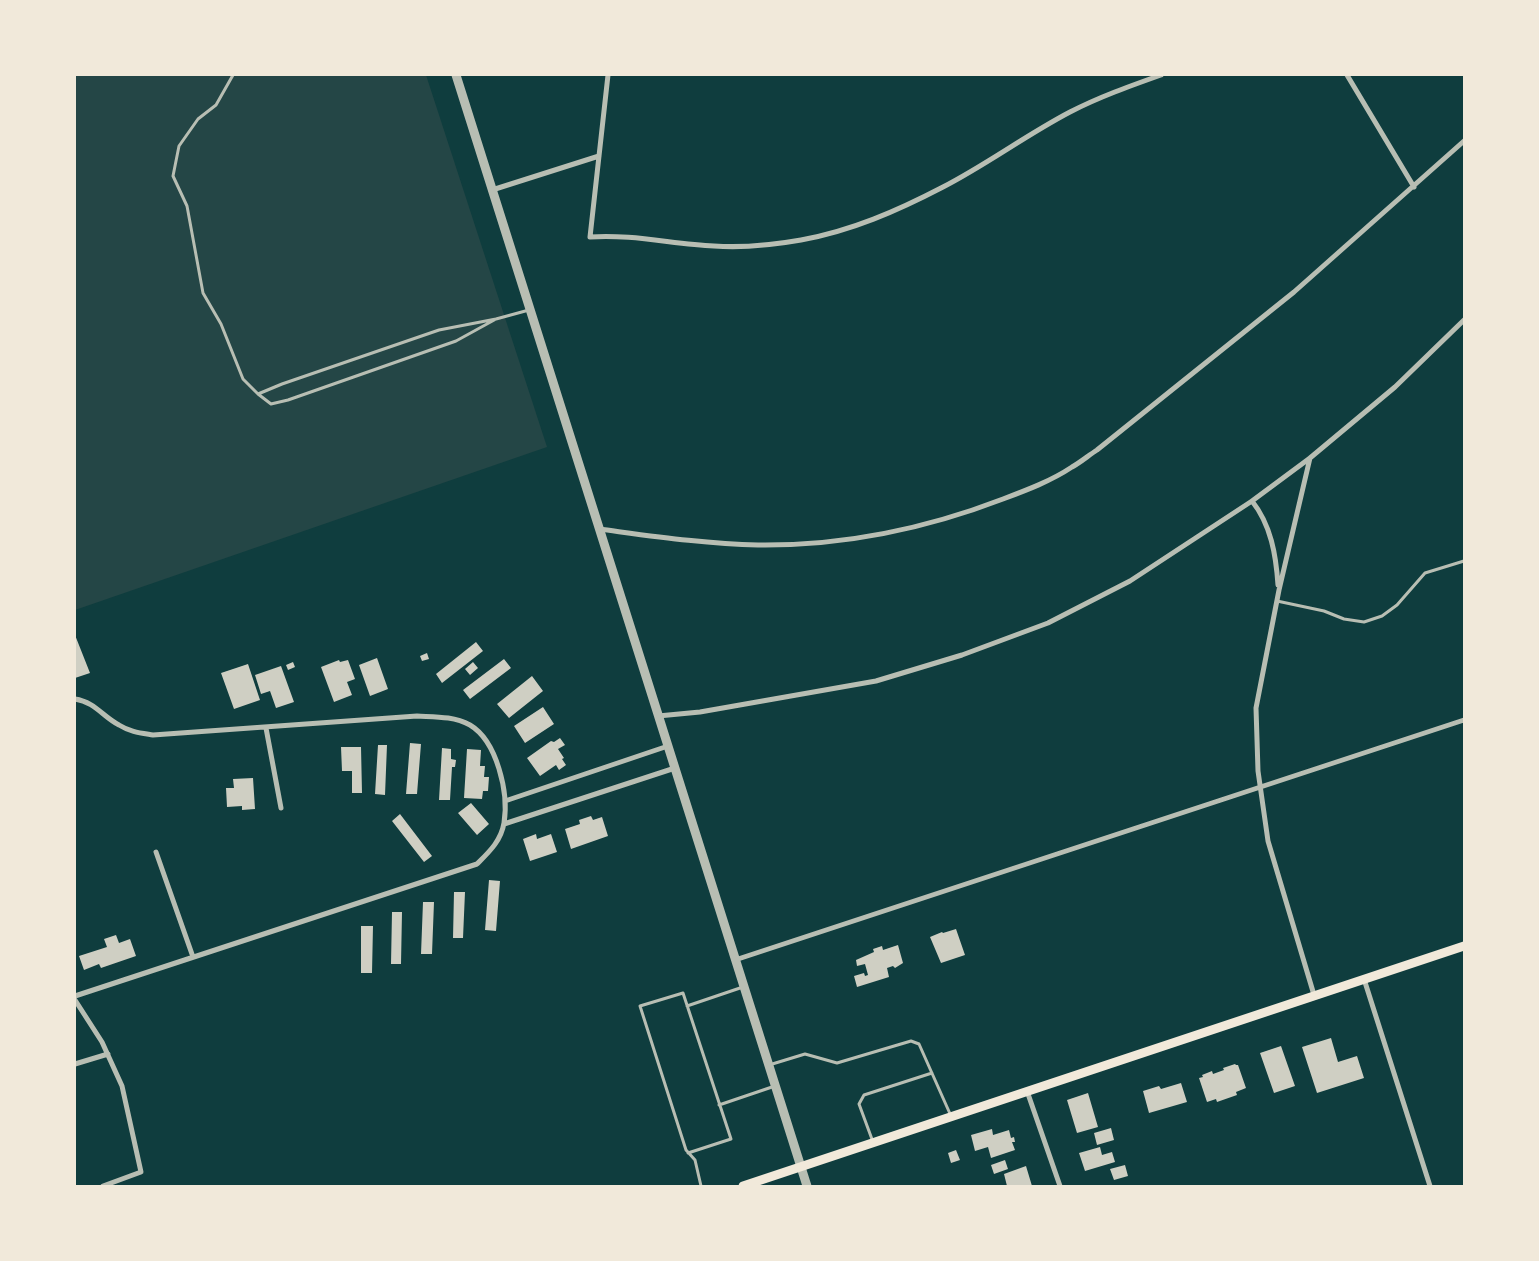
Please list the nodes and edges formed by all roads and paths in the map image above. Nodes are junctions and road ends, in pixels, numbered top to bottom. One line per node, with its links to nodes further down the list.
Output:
1 (232, 75): 13 (lane)
2 (456, 75): 9 (street)
3 (608, 75): 7 (street)
4 (1161, 75): 7 (street)
5 (1347, 75): 8 (street)
6 (1464, 141): 8 (street)
7 (599, 156): 9 (street)
8 (1414, 187): 16 (street)
9 (492, 190): 10 (street)
10 (529, 310): 11 (lane); 16 (street)
11 (496, 319): 13 (lane); 13 (lane)
12 (1464, 320): 14 (street)
13 (258, 394)
14 (1310, 458): 15 (street); 18 (street)
15 (1252, 501): 18 (street); 21 (street)
16 (599, 529): 21 (street)
17 (1464, 561): 19 (lane)
18 (1279, 590): 19 (street)
19 (1277, 601): 26 (street)
20 (75, 699): 23 (street)
21 (658, 716): 24 (street)
22 (1464, 720): 26 (street)
23 (266, 728): 27 (street); 28 (street)
24 (668, 746): 25 (street); 27 (street)
25 (675, 768): 29 (street); 33 (street)
26 (1261, 788): 33 (street); 36 (street)
27 (505, 800): 29 (street)
28 (281, 808)
29 (504, 824): 32 (street)
30 (156, 852): 32 (street)
31 (1464, 946): 34 (main road)
32 (193, 957): 37 (street)
33 (735, 960): 35 (street)
34 (1364, 979): 36 (main road); 55 (street)
35 (743, 986): 38 (lane); 41 (street)
36 (1314, 995): 44 (main road)
37 (75, 998): 39 (street)
38 (687, 1006): 45 (lane); 48 (lane)
39 (108, 1054): 40 (street); 50 (street)
40 (75, 1064)
41 (768, 1065): 42 (lane); 43 (street)
42 (932, 1073): 46 (lane); 47 (lane)
43 (775, 1086): 45 (lane); 49 (street)
44 (1027, 1091): 46 (main road); 54 (street)
45 (719, 1105): 48 (lane)
46 (951, 1116): 47 (main road)
47 (873, 1142): 49 (main road)
48 (688, 1153): 51 (lane)
49 (801, 1166): 52 (main road); 53 (street)
50 (103, 1186)
51 (701, 1186)
52 (743, 1186)
53 (807, 1186)
54 (1060, 1186)
55 (1430, 1186)

